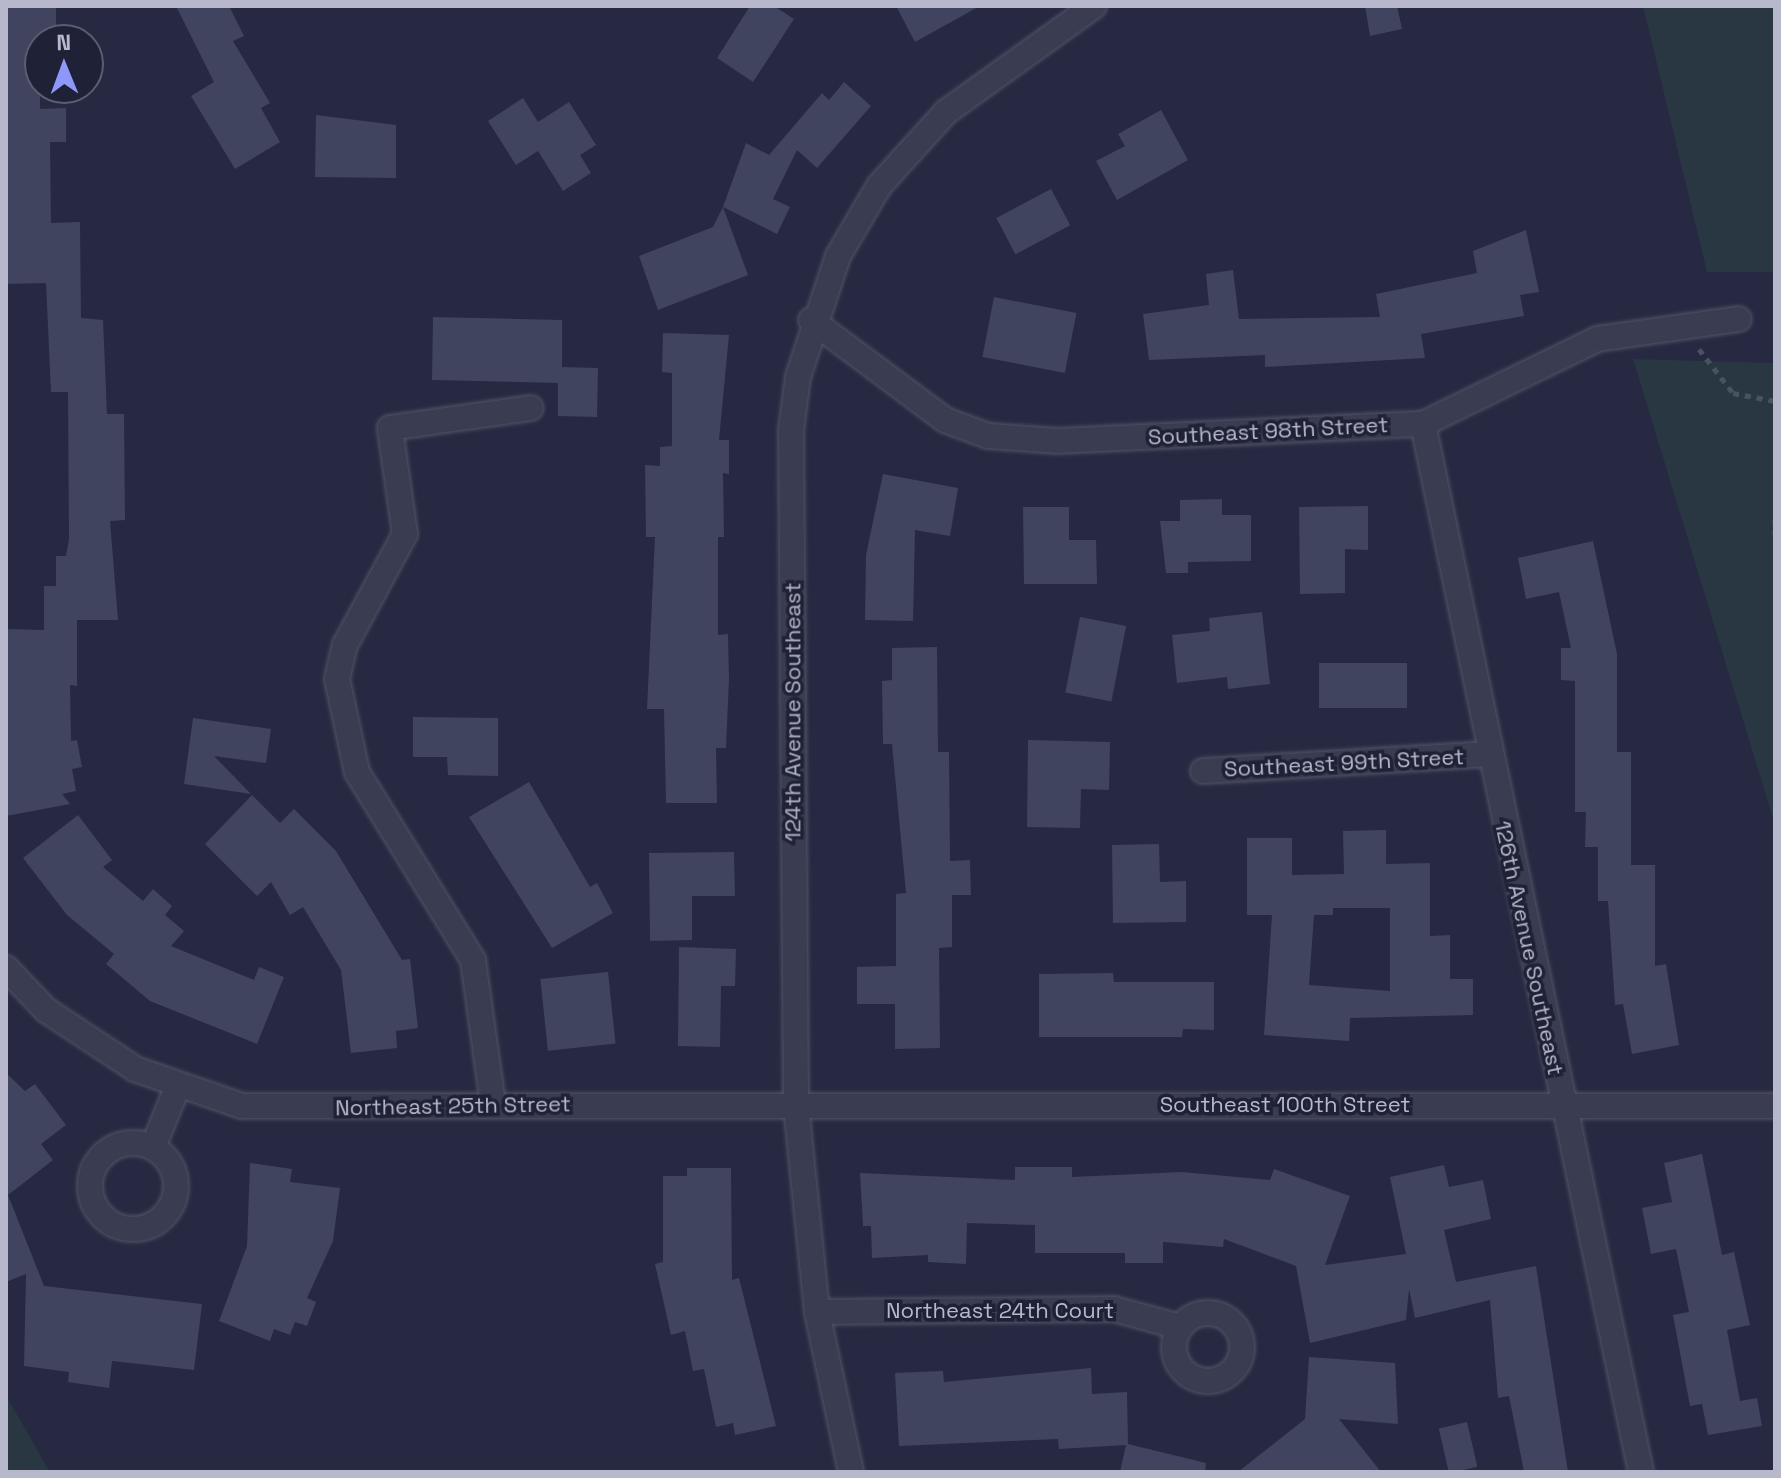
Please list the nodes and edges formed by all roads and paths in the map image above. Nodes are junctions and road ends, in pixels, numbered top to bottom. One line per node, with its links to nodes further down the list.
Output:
1 (1094, 6): 3 (street, 124th Avenue Southeast)
2 (1739, 319): 4 (street, Southeast 98th Street)
3 (811, 320): 7 (street, Southeast 98th Street); 15 (street, 124th Avenue Southeast)
4 (1686, 325): 5 (path); 7 (street, Southeast 98th Street)
5 (1775, 401)
6 (531, 408): 14 (street)
7 (1423, 424): 10 (street, 126th Avenue Southeast)
8 (1775, 519): 9 (path)
9 (1775, 535)
10 (1486, 754): 11 (street, Southeast 99th Street); 17 (street, 126th Avenue Southeast)
11 (1203, 771)
12 (6, 968): 13 (street, Northeast 25th Street)
13 (177, 1088): 14 (street, Northeast 25th Street); 18 (street)
14 (493, 1104): 15 (street, Northeast 25th Street)
15 (796, 1106): 17 (street, Southeast 100th Street); 19 (street, 124th Avenue Southeast)
16 (1775, 1106): 17 (street, Southeast 100th Street)
17 (1564, 1107): 22 (street, 126th Avenue Southeast)
18 (153, 1147)
19 (817, 1312): 20 (street, Northeast 24th Court); 21 (street, 124th Avenue Southeast)
20 (1180, 1327)
21 (851, 1472)
22 (1641, 1472)

